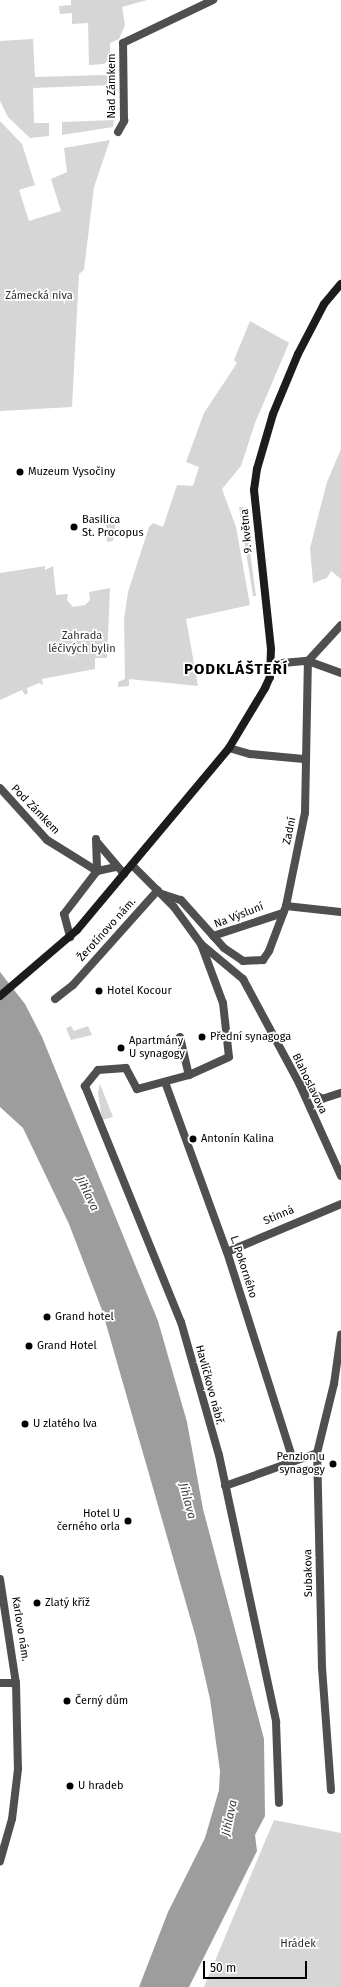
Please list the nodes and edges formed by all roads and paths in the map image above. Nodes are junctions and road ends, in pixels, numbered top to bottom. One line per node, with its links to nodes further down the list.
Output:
1 (212, 0): 2 (street, Nad Zámkem)
2 (118, 132)
3 (341, 284): 6 (main road, 9. května)
4 (341, 625): 5 (street)
5 (308, 661): 6 (street); 7 (street); 9 (street, Zadní)
6 (271, 664): 8 (main road, 9. května)
7 (341, 673)
8 (229, 748): 9 (street); 10 (main road, 9. května)
9 (304, 760): 17 (street, Zadní)
10 (205, 776): 12 (main road, Žerotínovo nám.)
11 (0, 788): 14 (street, Pod Zámkem)
12 (132, 866): 15 (main road, Žerotínovo nám.); 16 (street, Blahoslavova)
13 (116, 867): 14 (street); 14 (street); 15 (street)
14 (97, 871): 20 (street)
15 (124, 874): 20 (main road, Žerotínovo nám.)
16 (160, 892): 19 (street, Blahoslavova); 21 (street, Blahoslavova); 23 (street, Žerotínovo nám.)
17 (284, 910): 18 (street); 19 (street, Na Výsluní); 19 (street, Na Výsluní)
18 (341, 912)
19 (213, 936)
20 (70, 937): 22 (main road, Žerotínovo nám.)
21 (201, 944): 25 (street); 27 (street, Blahoslavova)
22 (0, 996)
23 (55, 998)
24 (180, 1037): 25 (street)
25 (189, 1075): 26 (street)
26 (165, 1082): 31 (street, L. Pokorného); 36 (street, Havlíčkovo nábř.)
27 (299, 1083): 28 (street); 29 (street, Blahoslavova)
28 (341, 1093)
29 (341, 1176)
30 (341, 1204): 31 (street, Stinná)
31 (227, 1252): 35 (street, L. Pokorného)
32 (341, 1334): 33 (street)
33 (340, 1354): 34 (street)
34 (317, 1453): 35 (street); 40 (street, Subakova)
35 (293, 1460): 36 (street)
36 (225, 1486): 41 (street, Havlíčkovo nábř.)
37 (0, 1579): 39 (street, Karlovo nám.)
38 (0, 1683): 39 (street)
39 (16, 1683): 42 (street, Karlovo nám.)
40 (331, 1790)
41 (279, 1803)
42 (0, 1861)

